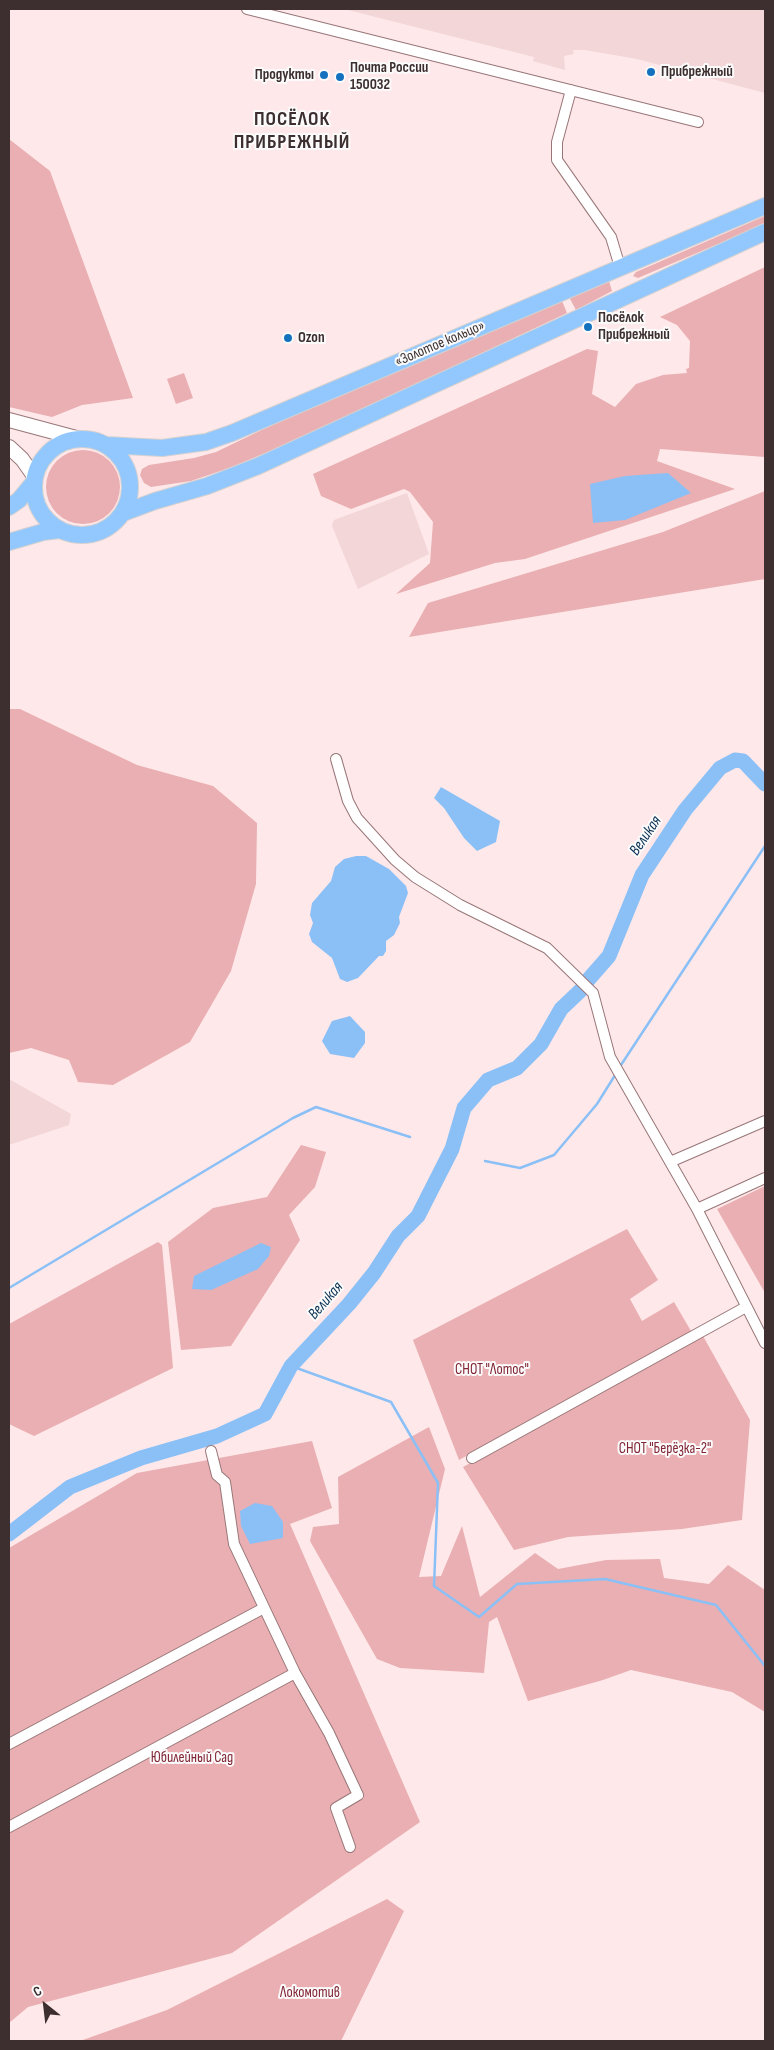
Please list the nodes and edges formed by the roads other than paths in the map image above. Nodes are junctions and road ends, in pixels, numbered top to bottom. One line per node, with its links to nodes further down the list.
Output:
1 (247, 9): 2 (street)
2 (570, 90): 3 (street); 6 (street)
3 (698, 122)
4 (765, 206): 6 (highway, «Золотое кольцо»)
5 (765, 232): 7 (highway)
6 (620, 267): 7 (highway); 10 (highway, «Золотое кольцо»)
7 (629, 293): 14 (highway)
8 (9, 420): 9 (main road)
9 (80, 438): 10 (highway, «Золотое кольцо»); 12 (highway)
10 (107, 445): 14 (highway)
11 (9, 447): 12 (main road)
12 (34, 479): 13 (highway); 15 (highway)
13 (9, 507)
14 (123, 513): 15 (highway)
15 (60, 530): 16 (highway)
16 (9, 542)
17 (336, 759): 19 (street)
18 (765, 1121): 19 (street)
19 (670, 1162): 21 (street)
20 (765, 1178): 21 (street)
21 (697, 1209): 22 (street)
22 (746, 1307): 23 (street); 25 (street)
23 (765, 1343)
24 (211, 1451): 26 (street)
25 (472, 1458)
26 (264, 1608): 27 (street); 28 (street)
27 (295, 1673): 29 (street); 30 (street)
28 (9, 1744)
29 (9, 1827)
30 (350, 1846)

